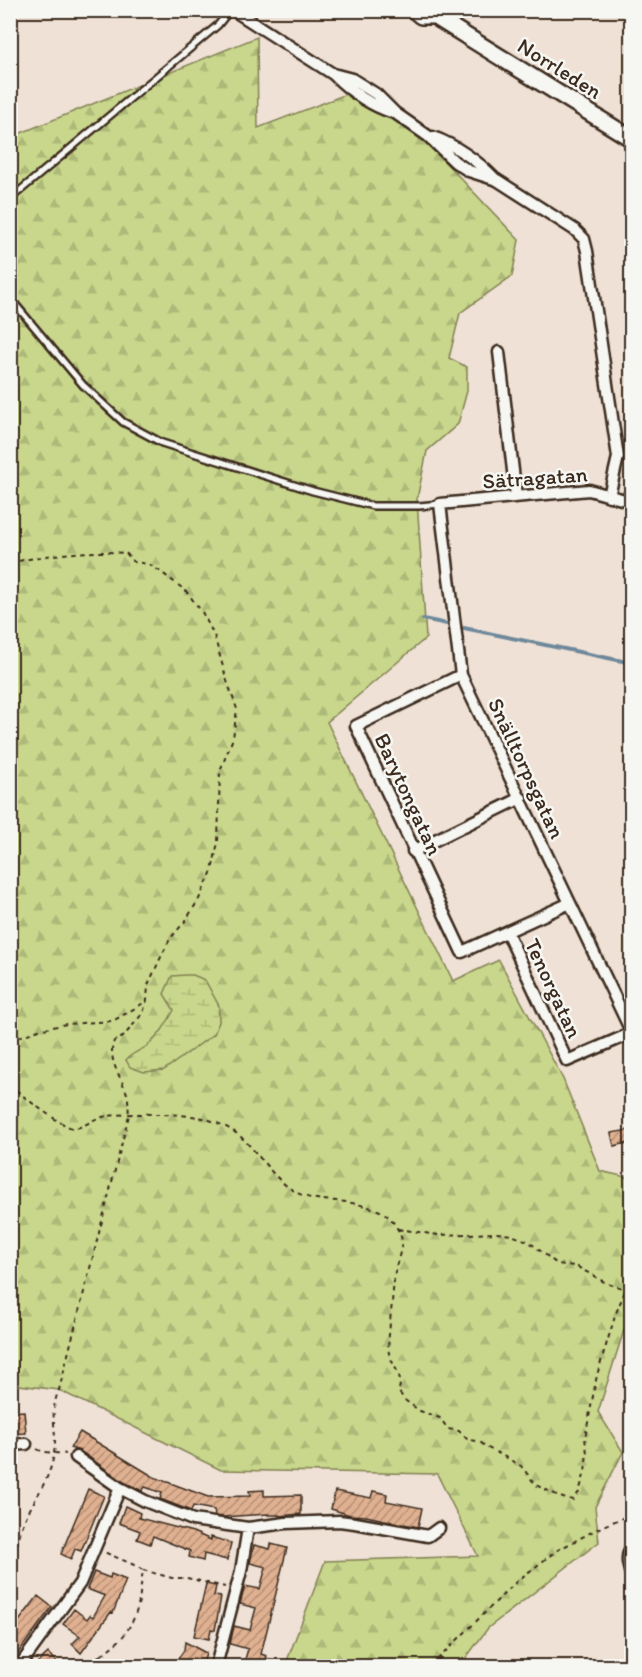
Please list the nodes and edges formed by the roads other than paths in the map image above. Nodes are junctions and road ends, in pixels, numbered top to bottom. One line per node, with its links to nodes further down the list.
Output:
1 (231, 10): 5 (lane); 9 (street)
2 (414, 10): 3 (main road, Norrleden)
3 (432, 13): 4 (main road, Norrleden)
4 (632, 139)
5 (10, 199)
6 (10, 298): 11 (lane)
7 (499, 352): 8 (street)
8 (516, 496): 9 (street, Sätragatan); 11 (street, Sätragatan)
9 (609, 496): 10 (street, Sätragatan)
10 (632, 502)
11 (440, 504): 12 (street, Snälltorpsgatan)
12 (461, 675): 13 (street, Snälltorpsgatan); 14 (street, Barytongatan)
13 (521, 798): 14 (street); 15 (street, Snälltorpsgatan)
14 (413, 850): 17 (street, Barytongatan)
15 (570, 903): 16 (street, Tenorgatan); 18 (street, Snälltorpsgatan)
16 (507, 932): 17 (street, Tenorgatan); 18 (street, Tenorgatan)
17 (462, 952)
18 (632, 1033)
19 (26, 1444): 20 (street)
20 (10, 1445)
21 (76, 1457): 22 (street)
22 (120, 1488): 23 (street); 27 (street)
23 (248, 1528): 24 (street); 28 (street)
24 (439, 1528)
25 (632, 1543): 26 (lane)
26 (632, 1584)
27 (24, 1666)
28 (216, 1666)

